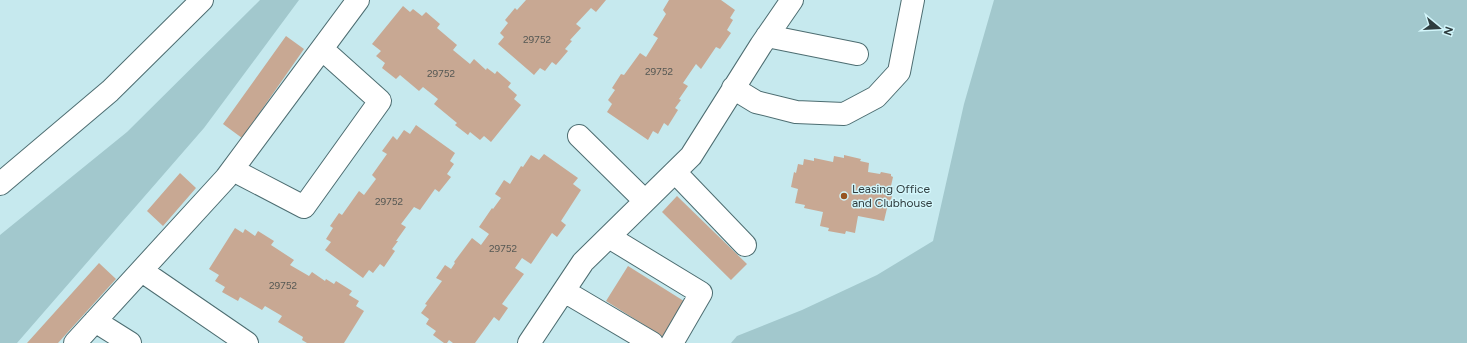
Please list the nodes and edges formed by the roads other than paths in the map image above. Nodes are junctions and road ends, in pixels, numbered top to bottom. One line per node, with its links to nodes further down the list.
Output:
1 (202, 0): 12 (main road)
2 (358, 0): 6 (main road)
3 (792, 0): 5 (main road)
4 (913, 0): 8 (main road)
5 (767, 36): 7 (main road); 8 (main road)
6 (322, 48): 10 (main road); 10 (main road)
7 (857, 54)
8 (734, 88): 11 (main road)
9 (579, 136): 13 (main road)
10 (233, 170): 16 (main road)
11 (675, 172): 13 (main road); 15 (main road)
12 (0, 184)
13 (645, 201): 14 (main road)
14 (609, 237): 17 (main road); 24 (main road)
15 (745, 245)
16 (142, 271): 18 (main road); 21 (main road)
17 (564, 291): 22 (main road); 23 (main road)
18 (95, 322): 19 (main road); 20 (main road)
19 (75, 343)
20 (130, 343)
21 (247, 343)
22 (529, 343)
23 (652, 343)
24 (672, 343)

